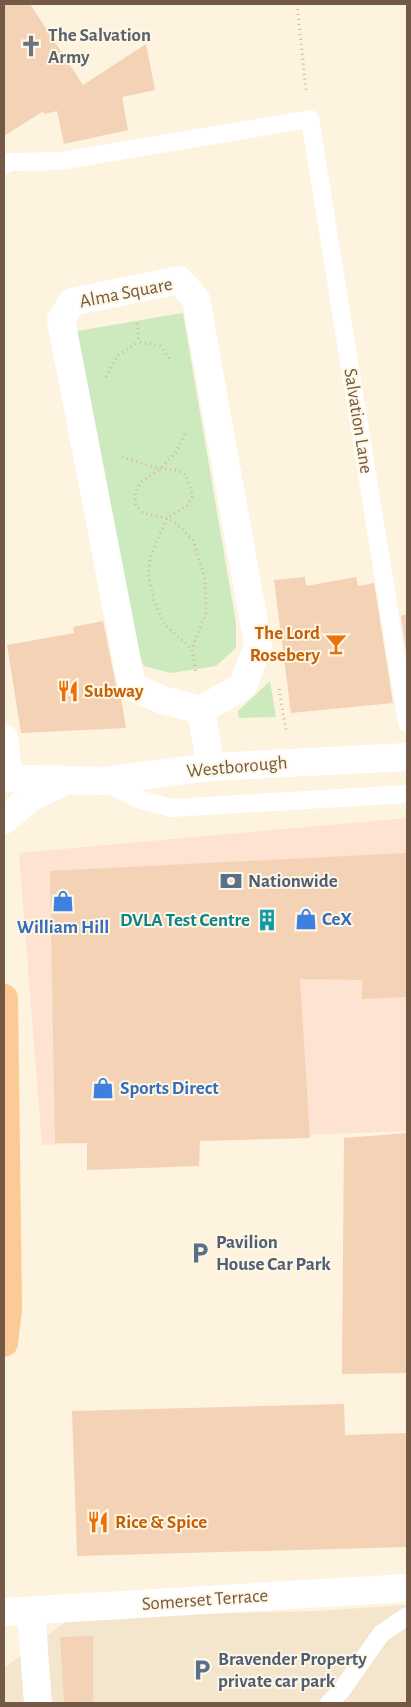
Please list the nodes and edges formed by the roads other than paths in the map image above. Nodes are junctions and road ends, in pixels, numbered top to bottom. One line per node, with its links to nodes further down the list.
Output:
1 (4, 165): 3 (lane, Salvation Lane)
2 (201, 710): 2 (street, Alma Square); 6 (street)
3 (407, 724)
4 (4, 738): 7 (street)
5 (407, 757): 6 (street, Westborough)
6 (211, 767): 9 (street, Westborough)
7 (6, 778): 8 (street, Westborough)
8 (67, 780): 9 (street, Westborough); 11 (street, Westborough)
9 (101, 781): 10 (lane)
10 (407, 794)
11 (4, 820)
12 (4, 998): 13 (highway)
13 (4, 1343)
14 (407, 1588): 15 (street, Somerset Terrace)
15 (31, 1611): 16 (street, Somerset Terrace); 18 (street)
16 (4, 1612)
17 (407, 1616): 19 (lane)
18 (38, 1703)
19 (329, 1703)

